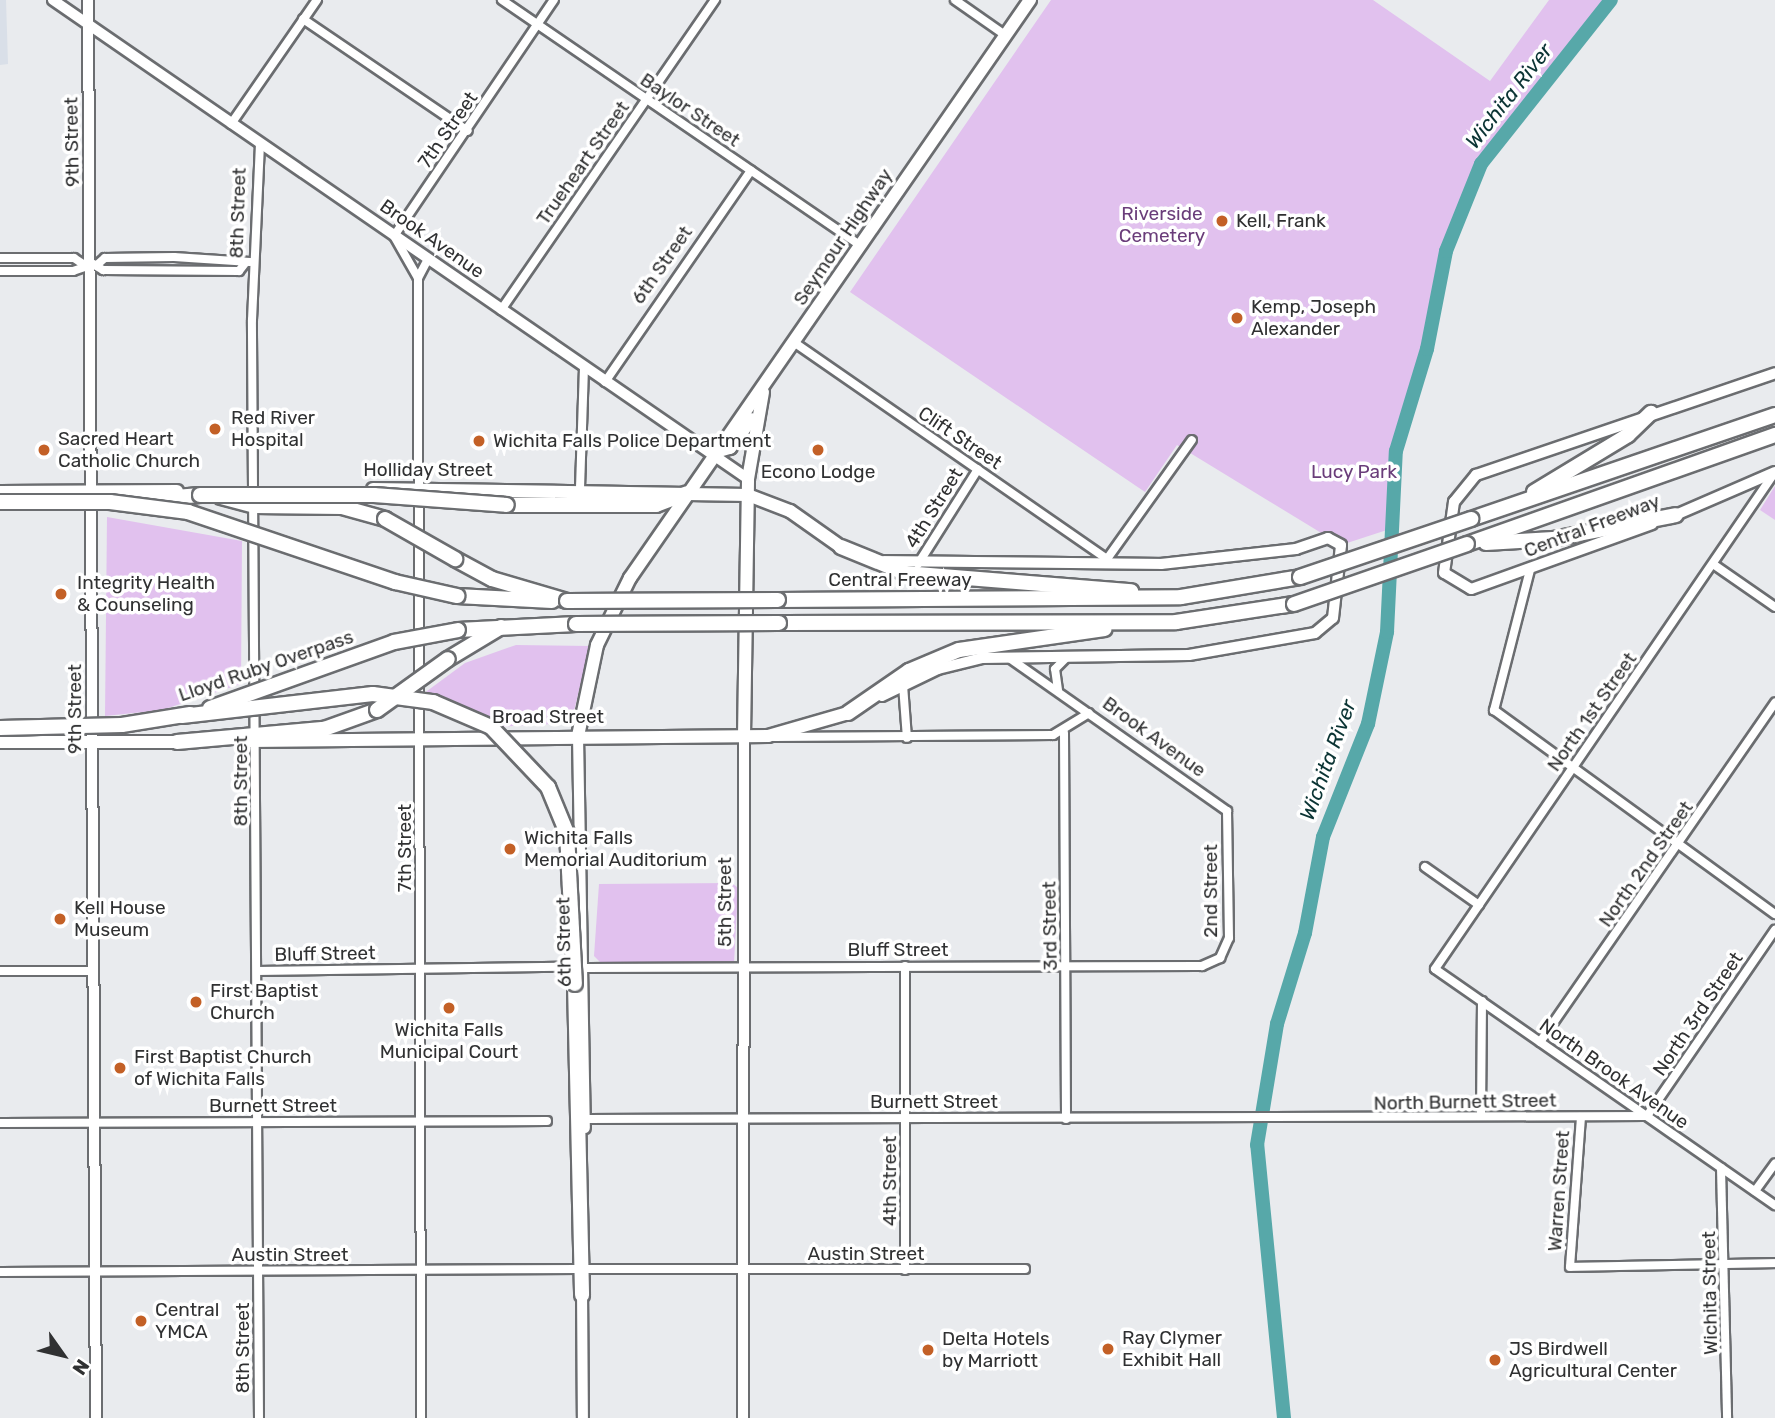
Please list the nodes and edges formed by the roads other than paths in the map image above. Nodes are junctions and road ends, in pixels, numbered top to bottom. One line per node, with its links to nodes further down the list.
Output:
1 (88, 0): 10 (main road, 9th Street)
2 (317, 0): 9 (street)
3 (502, 0): 11 (street, Baylor Street)
4 (554, 0): 11 (street, 7th Street)
5 (715, 0): 13 (street, Trueheart Street)
6 (955, 0): 12 (street)
7 (1030, 0): 12 (main road, Seymour Highway)
8 (58, 1): 10 (main road, Brook Avenue)
9 (303, 19): 14 (street); 15 (street)
10 (87, 24): 14 (main road, Brook Avenue); 24 (main road, 9th Street)
11 (538, 24): 13 (street, Baylor Street); 15 (street, 7th Street)
12 (1005, 35): 19 (main road, Seymour Highway)
13 (646, 99): 17 (street, Baylor Street); 28 (street, Trueheart Street)
14 (231, 124): 16 (main road, Brook Avenue)
15 (468, 131): 18 (street, 7th Street)
16 (260, 144): 18 (main road, Brook Avenue); 23 (street, 8th Street)
17 (751, 170): 19 (street, Baylor Street); 32 (street, 6th Street)
18 (394, 236): 22 (main road, Brook Avenue); 27 (street)
19 (860, 246): 29 (main road, Seymour Highway)
20 (158, 257): 23 (street); 24 (street); 25 (street)
21 (0, 258): 24 (street)
22 (428, 259): 27 (street, 7th Street); 28 (main road, Brook Avenue)
23 (249, 262): 25 (street); 44 (street, 8th Street)
24 (91, 264): 25 (street); 26 (street); 48 (main road, 9th Street)
25 (158, 270)
26 (0, 271)
27 (418, 278): 45 (street, 7th Street)
28 (501, 310): 30 (main road, Brook Avenue)
29 (795, 343): 33 (main road, Seymour Highway); 40 (street, Clift Street)
30 (584, 367): 32 (main road, Brook Avenue); 43 (street)
31 (1775, 373): 35 (main road, Central Freeway)
32 (605, 382): 39 (main road, Brook Avenue)
33 (765, 387): 34 (main road, 5th Street); 39 (main road, Seymour Highway)
34 (756, 412): 39 (main road); 42 (main road, 5th Street)
35 (1651, 413): 53 (highway); 62 (main road, Central Freeway)
36 (1775, 415): 53 (highway, Central Freeway)
37 (1775, 435): 57 (highway, Central Freeway)
38 (1192, 440): 59 (street)
39 (712, 453): 42 (main road, Brook Avenue); 49 (main road, Seymour Highway)
40 (978, 469): 59 (street, Clift Street); 60 (street, 4th Street)
41 (1775, 472): 56 (main road, Central Freeway); 61 (street, North 1st Street)
42 (748, 479): 50 (main road, 5th Street); 55 (main road, Brook Avenue)
43 (580, 488): 45 (main road, Holliday Street); 49 (main road, Holliday Street)
44 (255, 489): 45 (main road, Holliday Street); 46 (main road, Holliday Street); 54 (street, 8th Street)
45 (416, 489): 83 (street, 7th Street)
46 (195, 490): 48 (main road, Holliday Street); 54 (highway)
47 (0, 492): 48 (main road, Holliday Street)
48 (92, 493): 86 (main road, 9th Street)
49 (687, 493): 50 (main road, Holliday Street); 52 (highway, bridge); 80 (main road, 6th Street)
50 (748, 495): 55 (main road, Holliday Street); 81 (main road, 5th Street)
51 (0, 502): 52 (highway, bridge)
52 (110, 502): 64 (highway, Central Freeway, bridge)
53 (1520, 502): 63 (highway, Central Freeway, bridge)
54 (255, 506): 64 (highway, bridge); 79 (street, 8th Street)
55 (790, 511): 58 (main road, Holliday Street)
56 (1676, 515): 57 (highway); 62 (main road, Central Freeway)
57 (1467, 544): 66 (highway, Central Freeway, bridge)
58 (841, 547): 60 (main road, Central Freeway); 63 (highway)
59 (1107, 559): 60 (main road, Central Freeway); 69 (main road, Central Freeway)
60 (918, 564)
61 (1713, 564): 65 (street); 88 (street, North 1st Street)
62 (1530, 570): 88 (street)
63 (1181, 597): 64 (highway, Central Freeway, bridge)
64 (568, 601)
65 (1775, 607)
66 (1138, 622): 67 (highway, Central Freeway, bridge); 74 (highway)
67 (506, 625): 68 (highway, Central Freeway); 79 (highway, bridge)
68 (458, 630): 76 (highway, Lloyd Ruby Overpass, bridge)
69 (1068, 656): 70 (main road, Central Freeway); 72 (street)
70 (1007, 657): 71 (main road, Central Freeway); 72 (street, Brook Avenue)
71 (903, 685): 74 (main road, Central Freeway); 84 (street)
72 (1059, 693): 75 (street, Brook Avenue)
73 (1775, 702): 90 (street, North 2nd Street)
74 (848, 713): 82 (main road)
75 (1089, 713): 78 (street); 89 (street, Brook Avenue)
76 (183, 716): 77 (highway, Lloyd Ruby Overpass, bridge); 127 (highway, bridge)
77 (0, 728)
78 (1064, 733): 84 (street, Broad Street); 99 (street, 3rd Street)
79 (256, 736): 83 (main road, Broad Street); 87 (highway); 105 (street, 8th Street)
80 (578, 736): 81 (main road, Broad Street); 83 (main road, Broad Street); 101 (main road, 6th Street)
81 (744, 736): 82 (main road, Broad Street); 96 (main road, 5th Street)
82 (768, 736): 84 (street, Broad Street)
83 (421, 738): 100 (street, 7th Street)
84 (907, 738)
85 (0, 742): 86 (main road)
86 (92, 742): 87 (main road); 104 (main road, 9th Street)
87 (177, 742)
88 (1572, 768): 90 (street); 92 (street, North 1st Street)
89 (1227, 811): 95 (street, 2nd Street)
90 (1681, 843): 93 (street); 107 (street, North 2nd Street)
91 (1425, 867): 92 (street)
92 (1479, 905): 102 (street, North 1st Street)
93 (1775, 914)
94 (1775, 930): 109 (street, North 3rd Street)
95 (1211, 964): 99 (street, Bluff Street)
96 (744, 965): 97 (street, Bluff Street); 101 (street, Bluff Street); 111 (main road, 5th Street)
97 (905, 966): 99 (street, Bluff Street); 112 (street, 4th Street)
98 (561, 967): 100 (street, Bluff Street)
99 (1066, 967): 114 (street, 3rd Street)
100 (420, 968): 105 (street, Bluff Street); 116 (street, 7th Street)
101 (584, 968): 113 (main road, 6th Street)
102 (1434, 969): 106 (street, North Brook Avenue)
103 (0, 971): 104 (street)
104 (93, 971): 119 (main road, 9th Street)
105 (257, 971): 120 (street, 8th Street)
106 (1482, 1001): 107 (street, North Brook Avenue); 108 (street)
107 (1540, 1042): 109 (street, North Brook Avenue)
108 (1480, 1116): 110 (street, North Burnett Street); 115 (street, North Burnett Street)
109 (1647, 1116): 110 (street, North Burnett Street); 122 (street, North Brook Avenue)
110 (1580, 1117): 125 (street, Warren Street)
111 (744, 1118): 112 (street, Burnett Street); 113 (street, Burnett Street); 132 (main road, 5th Street)
112 (906, 1118): 114 (street, Burnett Street); 129 (street, 4th Street)
113 (585, 1119): 127 (main road, 6th Street)
114 (1066, 1119): 115 (street, Burnett Street)
115 (1282, 1120)
116 (419, 1121): 117 (street, Burnett Street); 120 (street, Burnett Street); 134 (street, 7th Street)
117 (547, 1121)
118 (0, 1122): 119 (street, Burnett Street)
119 (94, 1122): 120 (street, Burnett Street); 130 (main road, 9th Street)
120 (257, 1122): 131 (street, 8th Street)
121 (1775, 1163): 123 (street)
122 (1721, 1168): 123 (street, North Brook Avenue); 125 (street, Wichita Street)
123 (1755, 1191): 124 (street, North Brook Avenue)
124 (1775, 1205)
125 (1726, 1264): 126 (street); 141 (street, Wichita Street)
126 (1775, 1264)
127 (581, 1269): 132 (street, Austin Street); 134 (street, Austin Street); 135 (highway)
128 (1025, 1269): 129 (street, Austin Street)
129 (905, 1270): 132 (street, Austin Street)
130 (96, 1271): 131 (street, Austin Street); 133 (street, Austin Street); 136 (main road, 9th Street)
131 (258, 1271): 134 (street, Austin Street); 137 (street, 8th Street)
132 (744, 1271): 140 (main road, 5th Street)
133 (0, 1272)
134 (421, 1272): 138 (street, 7th Street)
135 (582, 1295): 139 (main road)
136 (96, 1418)
137 (259, 1418)
138 (421, 1418)
139 (583, 1418)
140 (743, 1418)
141 (1727, 1418)

